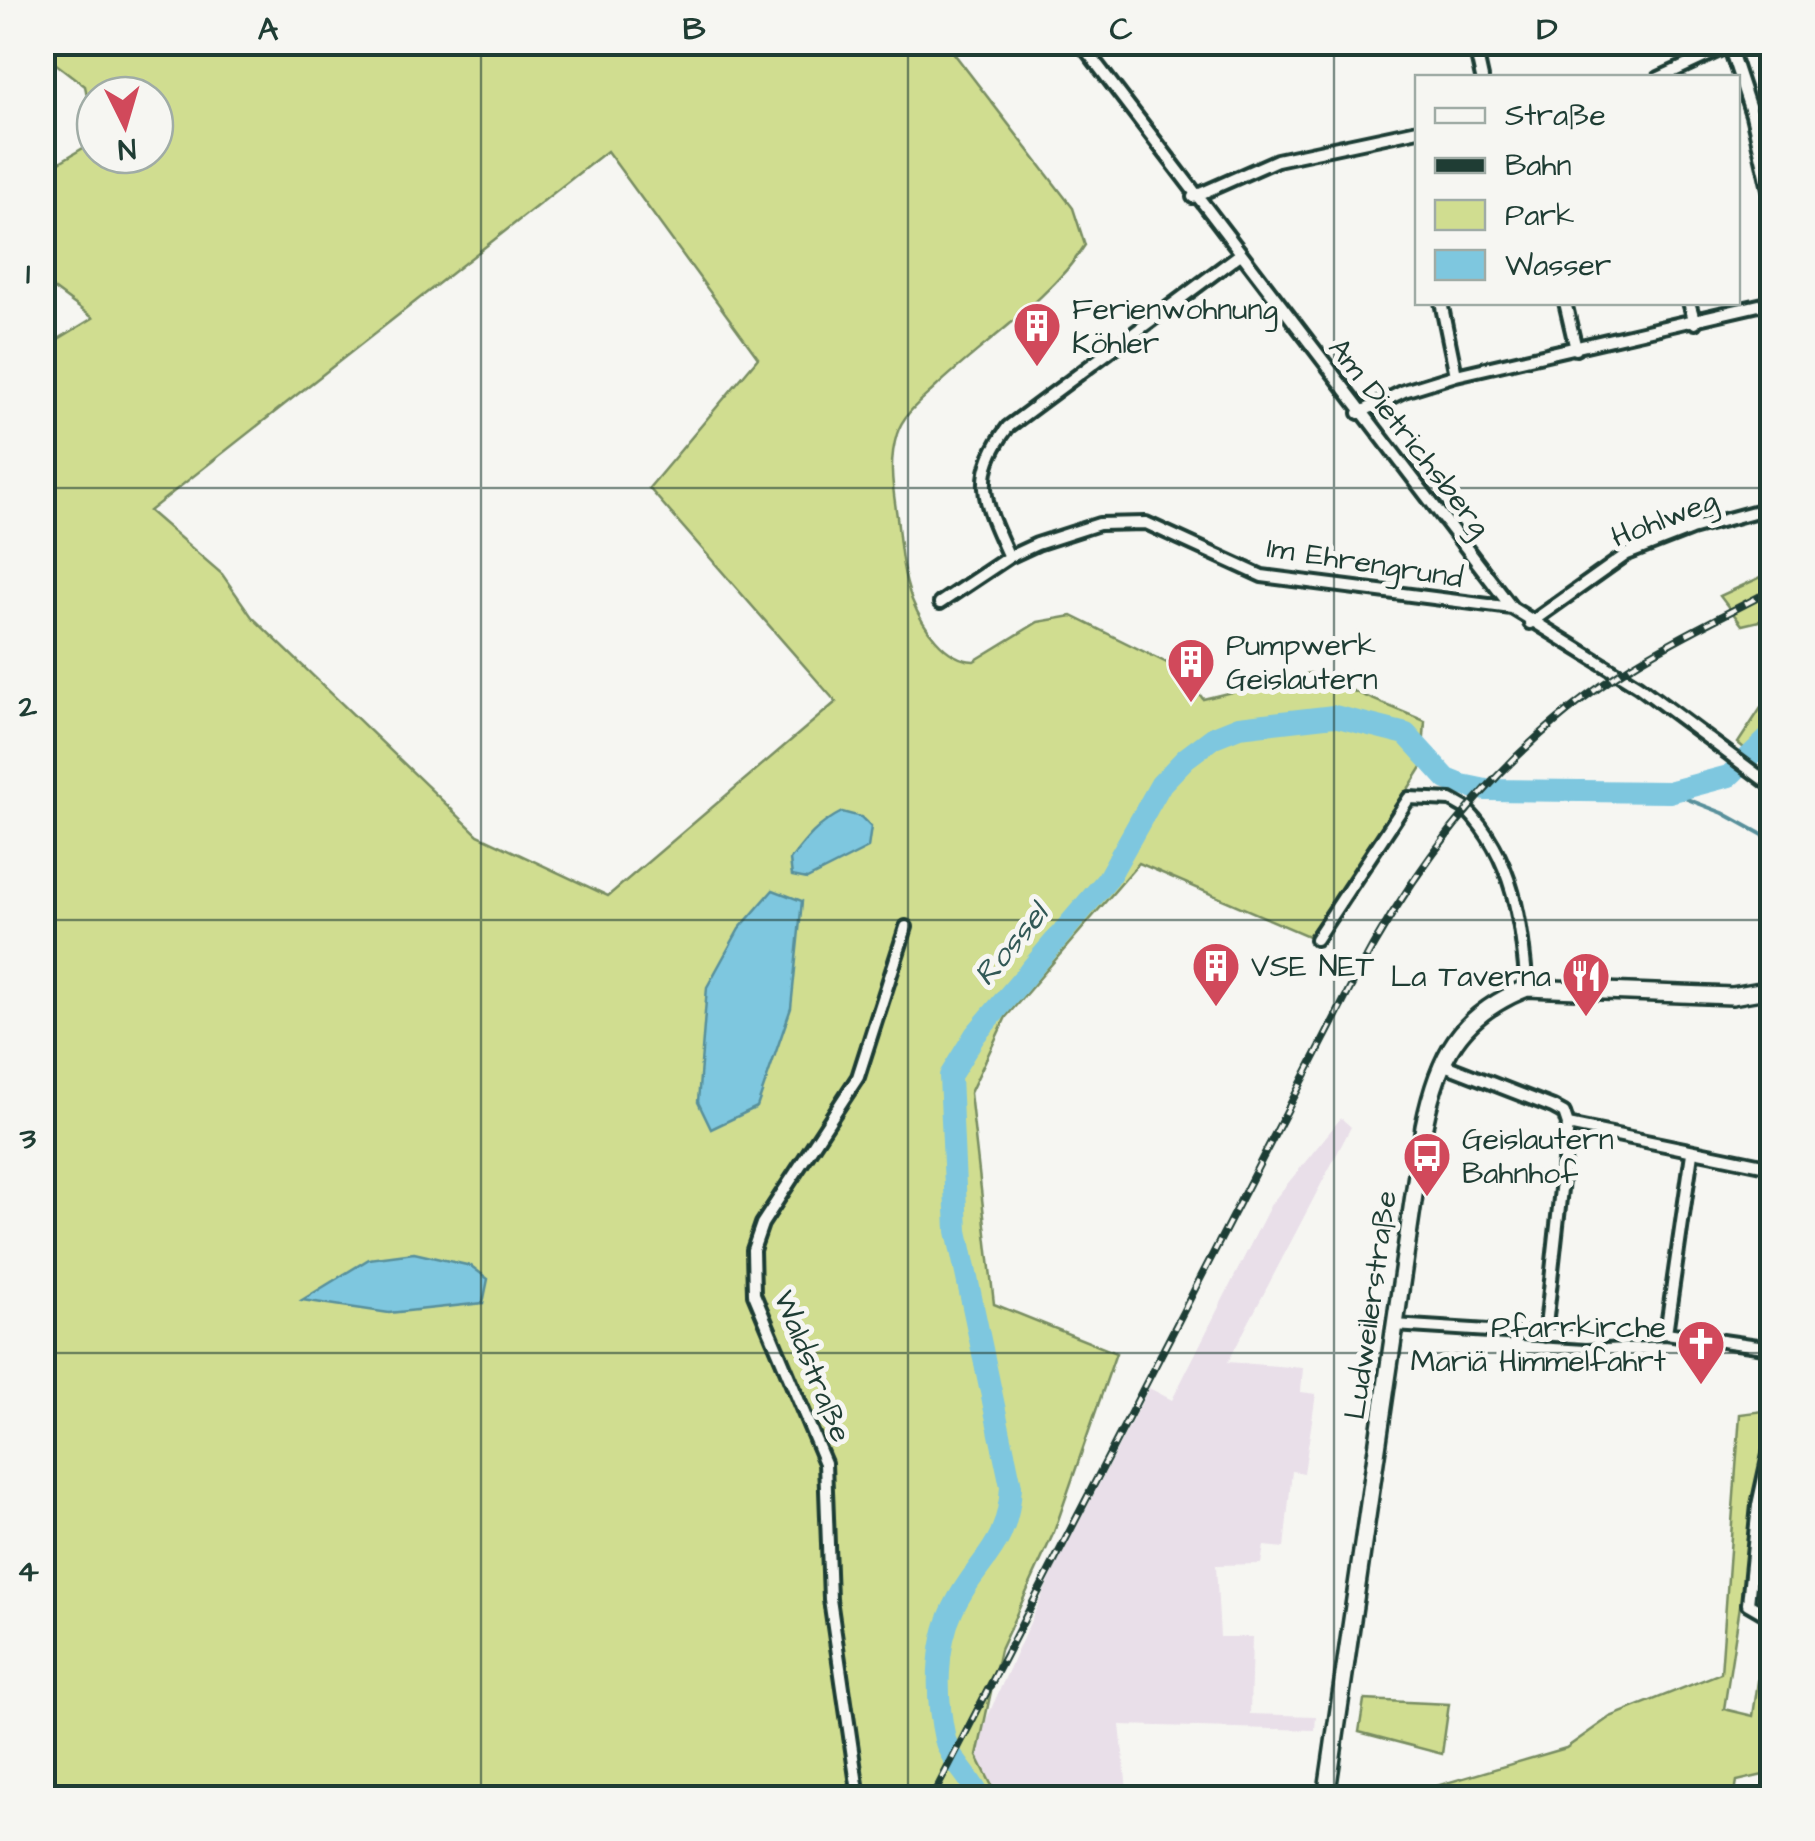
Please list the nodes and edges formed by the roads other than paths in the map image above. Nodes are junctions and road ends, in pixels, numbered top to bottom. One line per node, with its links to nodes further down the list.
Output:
1 (1080, 42): 11 (street, Am Dietrichsberg)
2 (1474, 42): 4 (street)
3 (1728, 44): 5 (street); 6 (street)
4 (1481, 75)
5 (1665, 75)
6 (1737, 75)
7 (1740, 83): 10 (street)
8 (1415, 131): 11 (street)
9 (1772, 134): 10 (street)
10 (1758, 142): 12 (street)
11 (1194, 197): 13 (street, Am Dietrichsberg)
12 (1772, 202)
13 (1239, 255): 21 (street, Am Dietrichsberg); 23 (street)
14 (1772, 302): 18 (street)
15 (1442, 305): 20 (street)
16 (1567, 305): 19 (street)
17 (1690, 305): 18 (street)
18 (1695, 323): 19 (street)
19 (1576, 349): 20 (street)
20 (1456, 375): 21 (street)
21 (1359, 412): 25 (street, Am Dietrichsberg)
22 (1772, 506): 26 (street, Hohlweg)
23 (1008, 557): 24 (street, Im Ehrengrund); 25 (street, Im Ehrengrund)
24 (940, 603)
25 (1512, 608): 26 (street, Am Dietrichsberg)
26 (1530, 623): 27 (street, Am Dietrichsberg)
27 (1772, 786)
28 (906, 928): 42 (street, Waldstraße)
29 (1316, 939): 30 (street)
30 (1527, 988): 31 (main road); 32 (main road, Ludweilerstraße)
31 (1772, 989)
32 (1442, 1064): 33 (street); 36 (main road, Ludweilerstraße)
33 (1568, 1125): 34 (street); 38 (street)
34 (1692, 1153): 35 (street); 37 (street)
35 (1772, 1167)
36 (1394, 1325): 38 (street); 43 (main road, Ludweilerstraße)
37 (1666, 1334): 38 (street); 39 (street)
38 (1546, 1335)
39 (1772, 1348)
40 (1772, 1441): 41 (street)
41 (1772, 1618)
42 (859, 1798)
43 (1326, 1798)

